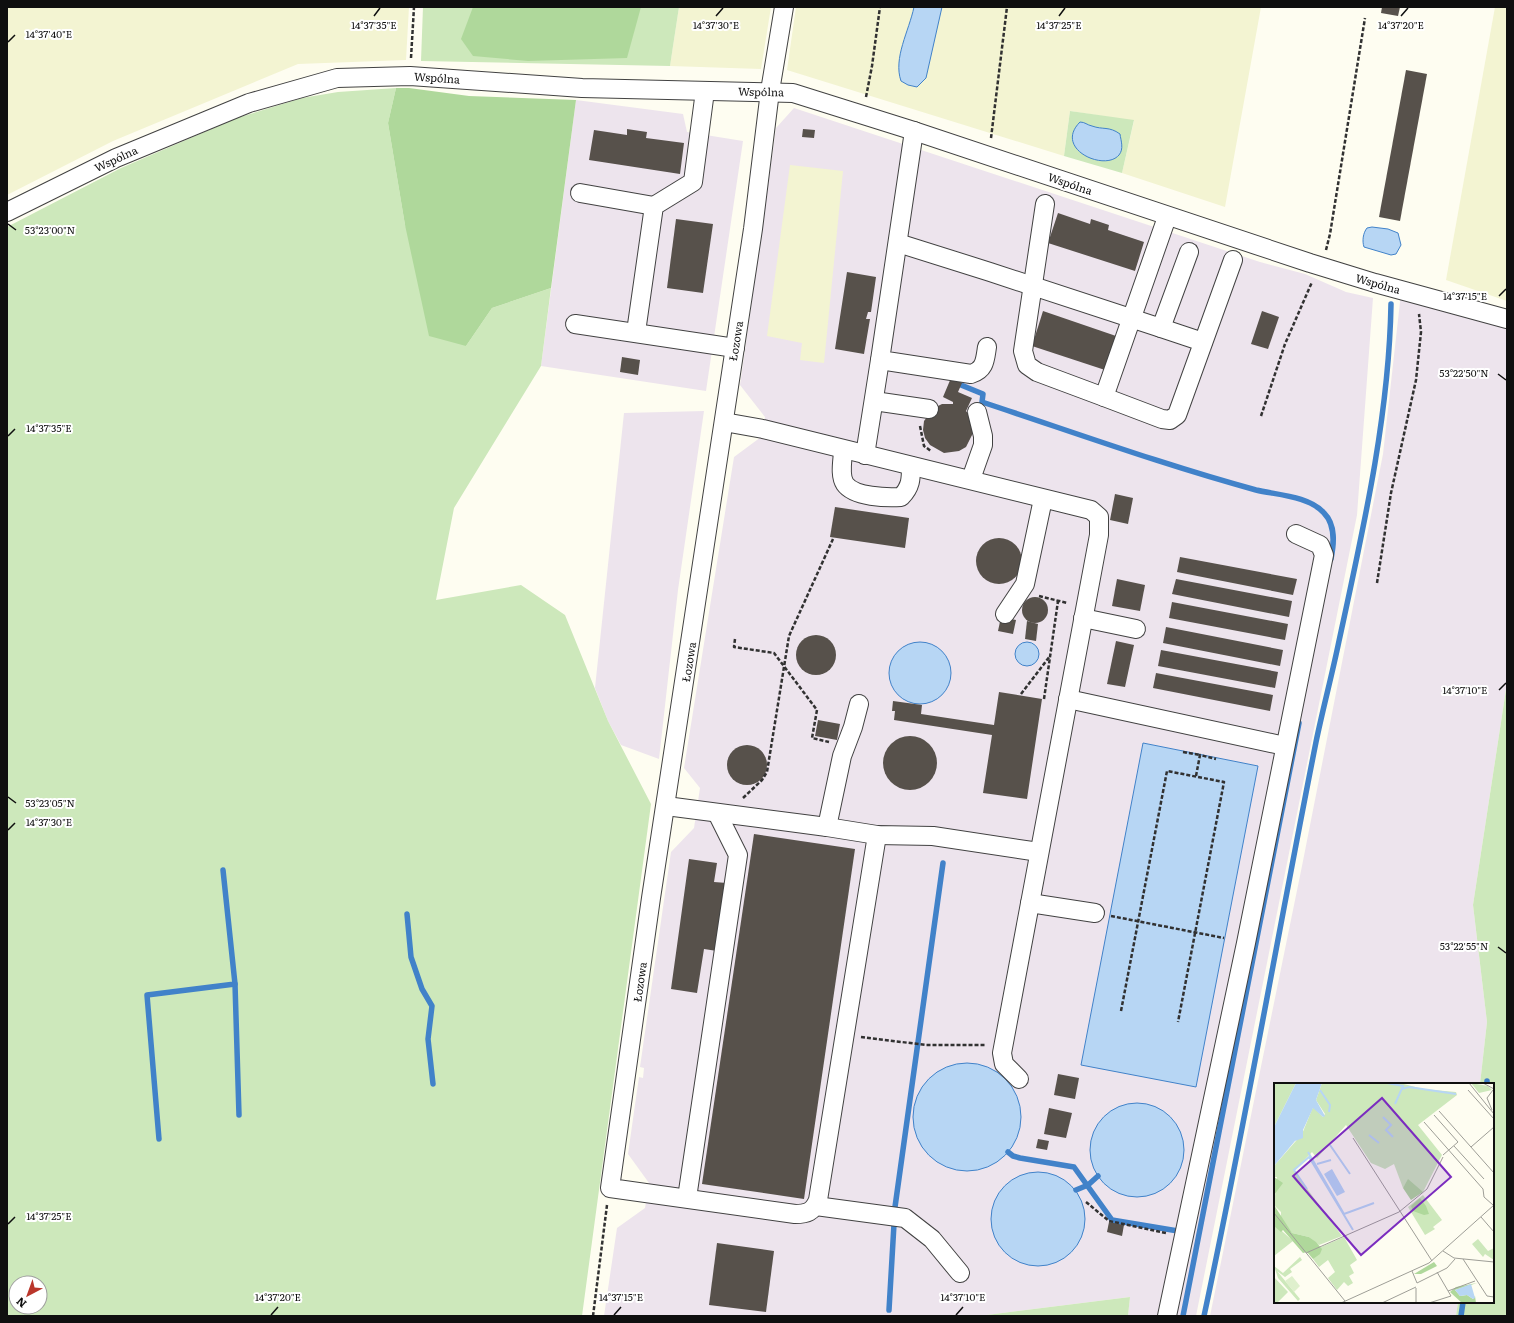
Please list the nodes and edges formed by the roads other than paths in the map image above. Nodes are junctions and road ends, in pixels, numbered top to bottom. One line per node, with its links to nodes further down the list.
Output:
1 (784, 7): 3 (street, Łozowa)
2 (705, 90): 3 (street, Wspólna); 7 (street); 8 (street, Wspólna)
3 (770, 91): 4 (street, Wspólna); 21 (street, Łozowa)
4 (914, 131): 9 (street, Wspólna); 10 (street)
5 (580, 194): 7 (street)
6 (1045, 204): 13 (street)
7 (654, 206): 18 (street)
8 (7, 212)
9 (1167, 217): 14 (street); 15 (street, Wspólna)
10 (898, 243): 13 (street); 22 (street)
11 (1189, 252): 17 (street)
12 (1233, 260): 19 (street)
13 (1033, 286): 14 (street); 23 (street)
14 (1132, 318): 17 (street); 23 (street)
15 (1507, 319)
16 (575, 324): 18 (street)
17 (1161, 328): 19 (street)
18 (636, 332): 21 (street)
19 (1204, 342): 23 (street)
20 (987, 347): 22 (street)
21 (735, 348): 27 (street, Łozowa)
22 (880, 360): 24 (street)
23 (1104, 397)
24 (874, 401): 26 (street); 29 (street)
25 (977, 412): 31 (street)
26 (925, 416)
27 (724, 422): 28 (street); 40 (street, Łozowa)
28 (843, 450): 29 (street); 30 (street)
29 (865, 455): 30 (street)
30 (912, 466): 31 (street)
31 (971, 479): 32 (street)
32 (1043, 499): 34 (street); 35 (street)
33 (1296, 534): 39 (street)
34 (1084, 612): 36 (street); 37 (street)
35 (1005, 614)
36 (1136, 629)
37 (1068, 699): 39 (street); 44 (street)
38 (859, 704): 42 (street)
39 (1285, 746): 51 (street)
40 (666, 806): 41 (street); 48 (street, Łozowa)
41 (721, 814): 42 (street); 48 (street)
42 (827, 827): 43 (street)
43 (877, 835): 44 (street); 49 (street)
44 (1039, 852): 45 (street)
45 (1030, 903): 46 (street); 47 (street)
46 (1095, 913)
47 (1019, 1079)
48 (687, 1198): 49 (street)
49 (816, 1206): 50 (street)
50 (960, 1273)
51 (1167, 1316)

